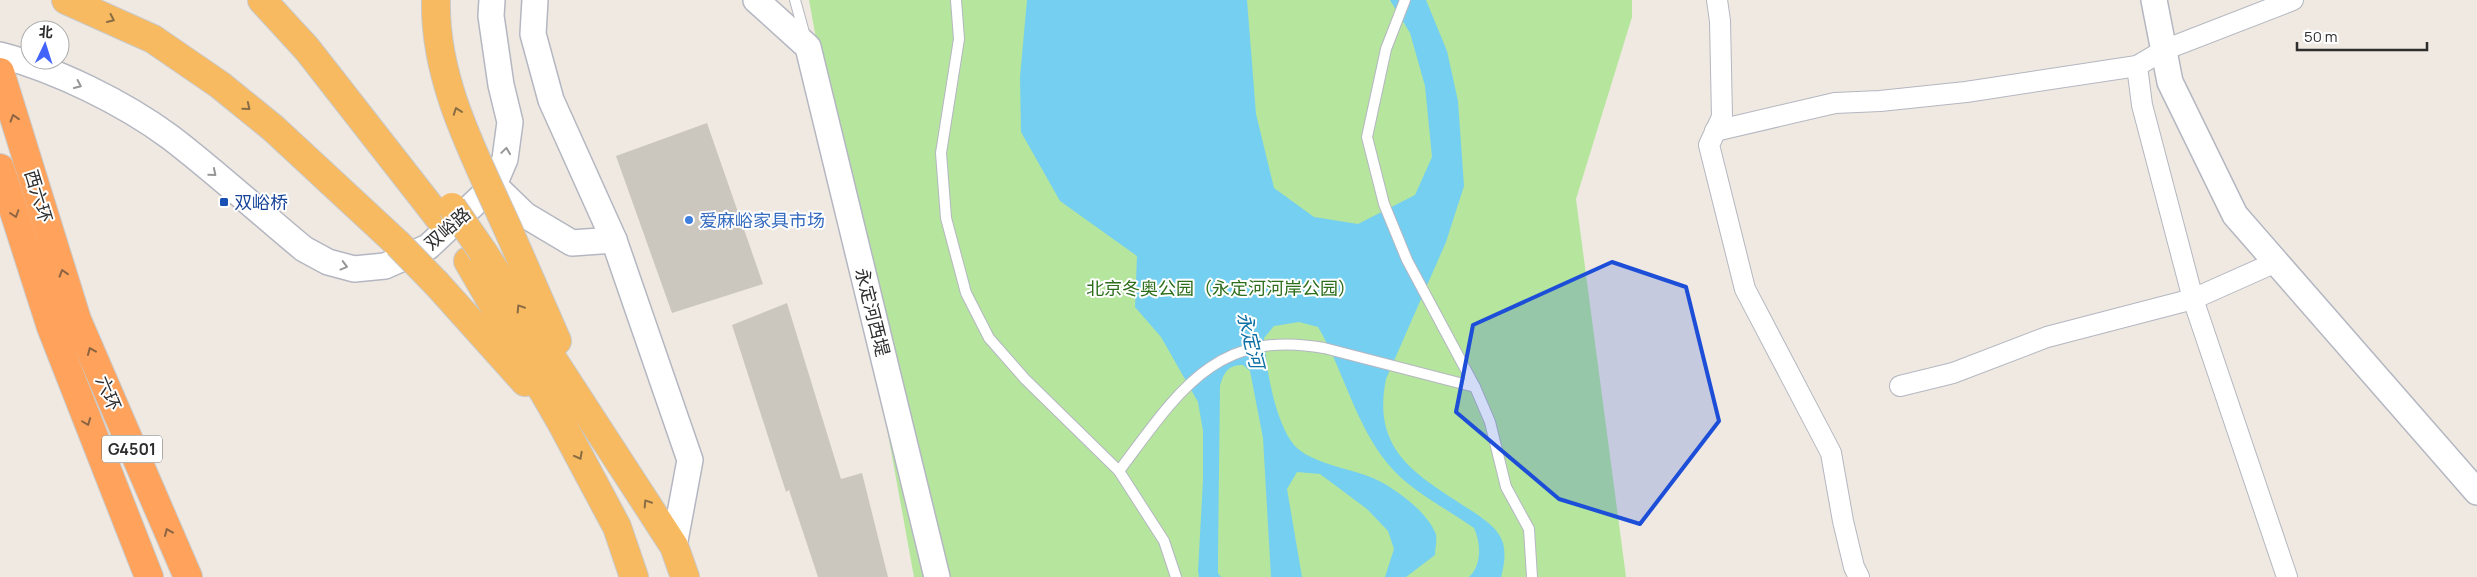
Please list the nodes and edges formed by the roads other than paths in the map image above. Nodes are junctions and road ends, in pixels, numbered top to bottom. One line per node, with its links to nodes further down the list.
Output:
1 (66, 0): 32 (highway, one-way to 32, bridge)
2 (262, 0): 14 (highway)
3 (285, 0): 14 (highway)
4 (436, 0): 31 (highway, one-way to 4, bridge)
5 (492, 0): 22 (street, 双峪路, one-way to 5)
6 (534, 0): 23 (street)
7 (756, 0): 15 (street)
8 (795, 0): 15 (lane)
9 (956, 0): 33 (lane)
10 (1405, 0): 30 (lane)
11 (1717, 0): 20 (street)
12 (2154, 0): 16 (street)
13 (2293, 0): 16 (street)
14 (314, 43): 24 (highway)
15 (808, 47): 40 (street, 永定河西堤)
16 (2164, 50): 18 (street); 25 (street)
17 (0, 55): 22 (street, 双峪路, one-way to 22)
18 (2137, 66): 20 (street); 26 (street)
19 (0, 72): 27 (highway, 西六环 / G4501, one-way to 19)
20 (1715, 131): 43 (street)
21 (0, 168): 28 (highway, 西六环 / G4501, one-way to 28)
22 (494, 185): 23 (street)
23 (614, 240): 35 (street)
24 (476, 256): 31 (highway, one-way to 24); 32 (highway)
25 (2276, 262): 26 (street); 34 (street)
26 (2193, 299): 29 (street); 44 (street)
27 (77, 320): 37 (highway, 六环 / G4501, one-way to 27)
28 (50, 327): 36 (highway, 六环 / G4501, one-way to 36)
29 (1900, 386)
30 (1475, 387): 33 (lane); 42 (lane)
31 (590, 416): 35 (highway, one-way to 31)
32 (561, 422): 38 (highway, one-way to 38)
33 (1120, 471): 41 (lane)
34 (2477, 492)
35 (674, 546): 39 (highway)
36 (149, 577)
37 (188, 577)
38 (634, 577)
39 (685, 577)
40 (937, 577)
41 (1176, 577)
42 (1532, 577)
43 (1859, 577)
44 (2287, 577)

